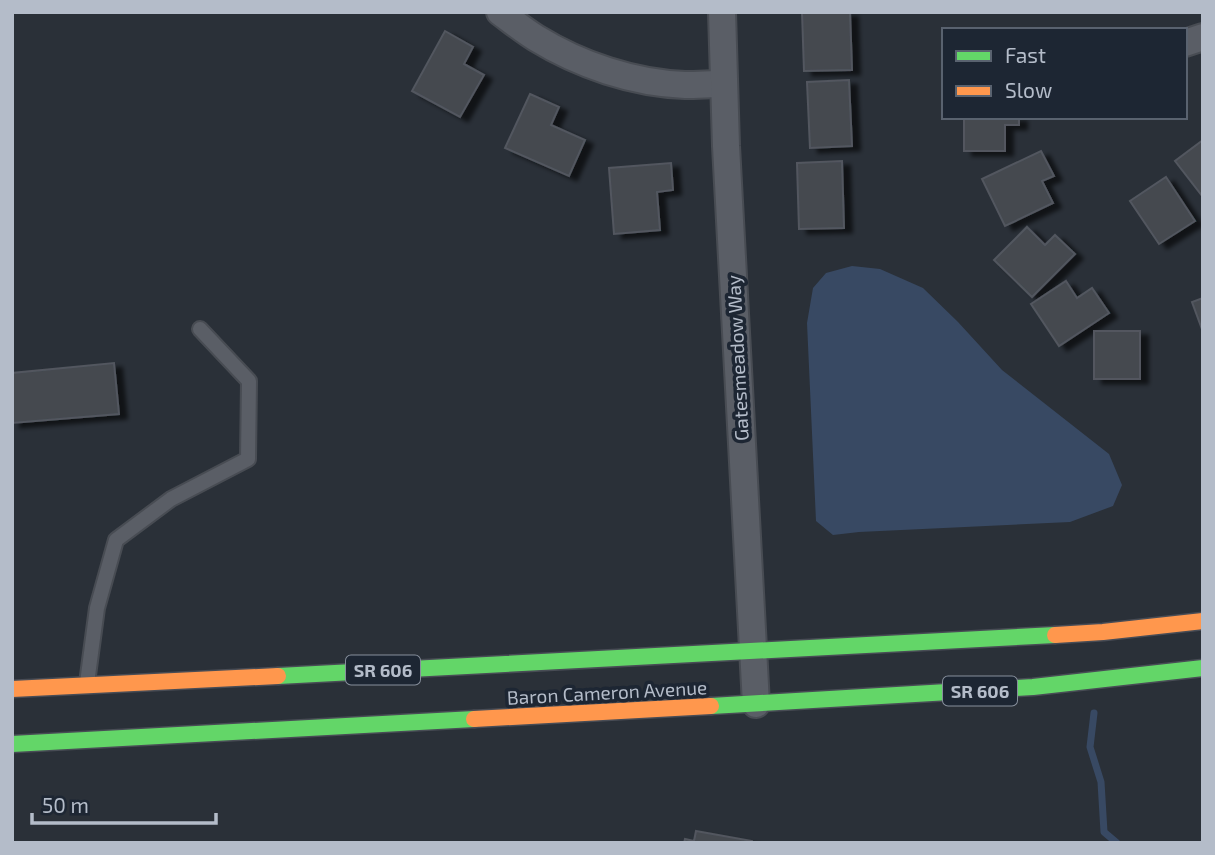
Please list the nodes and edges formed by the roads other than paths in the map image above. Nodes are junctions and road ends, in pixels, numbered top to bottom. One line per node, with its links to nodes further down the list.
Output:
1 (500, 12): 3 (street)
2 (722, 12): 3 (street, Gatesmeadow Way)
3 (723, 83): 6 (street, Gatesmeadow Way)
4 (200, 329): 8 (lane)
5 (1203, 621): 6 (main road, Baron Cameron Avenue / SR 606)
6 (753, 651): 8 (main road, Baron Cameron Avenue / SR 606); 10 (street, Gatesmeadow Way)
7 (1203, 668): 10 (main road, Baron Cameron Avenue / SR 606)
8 (87, 685): 9 (main road, Baron Cameron Avenue / SR 606)
9 (12, 689)
10 (756, 704): 11 (main road, Baron Cameron Avenue / SR 606)
11 (12, 744)

